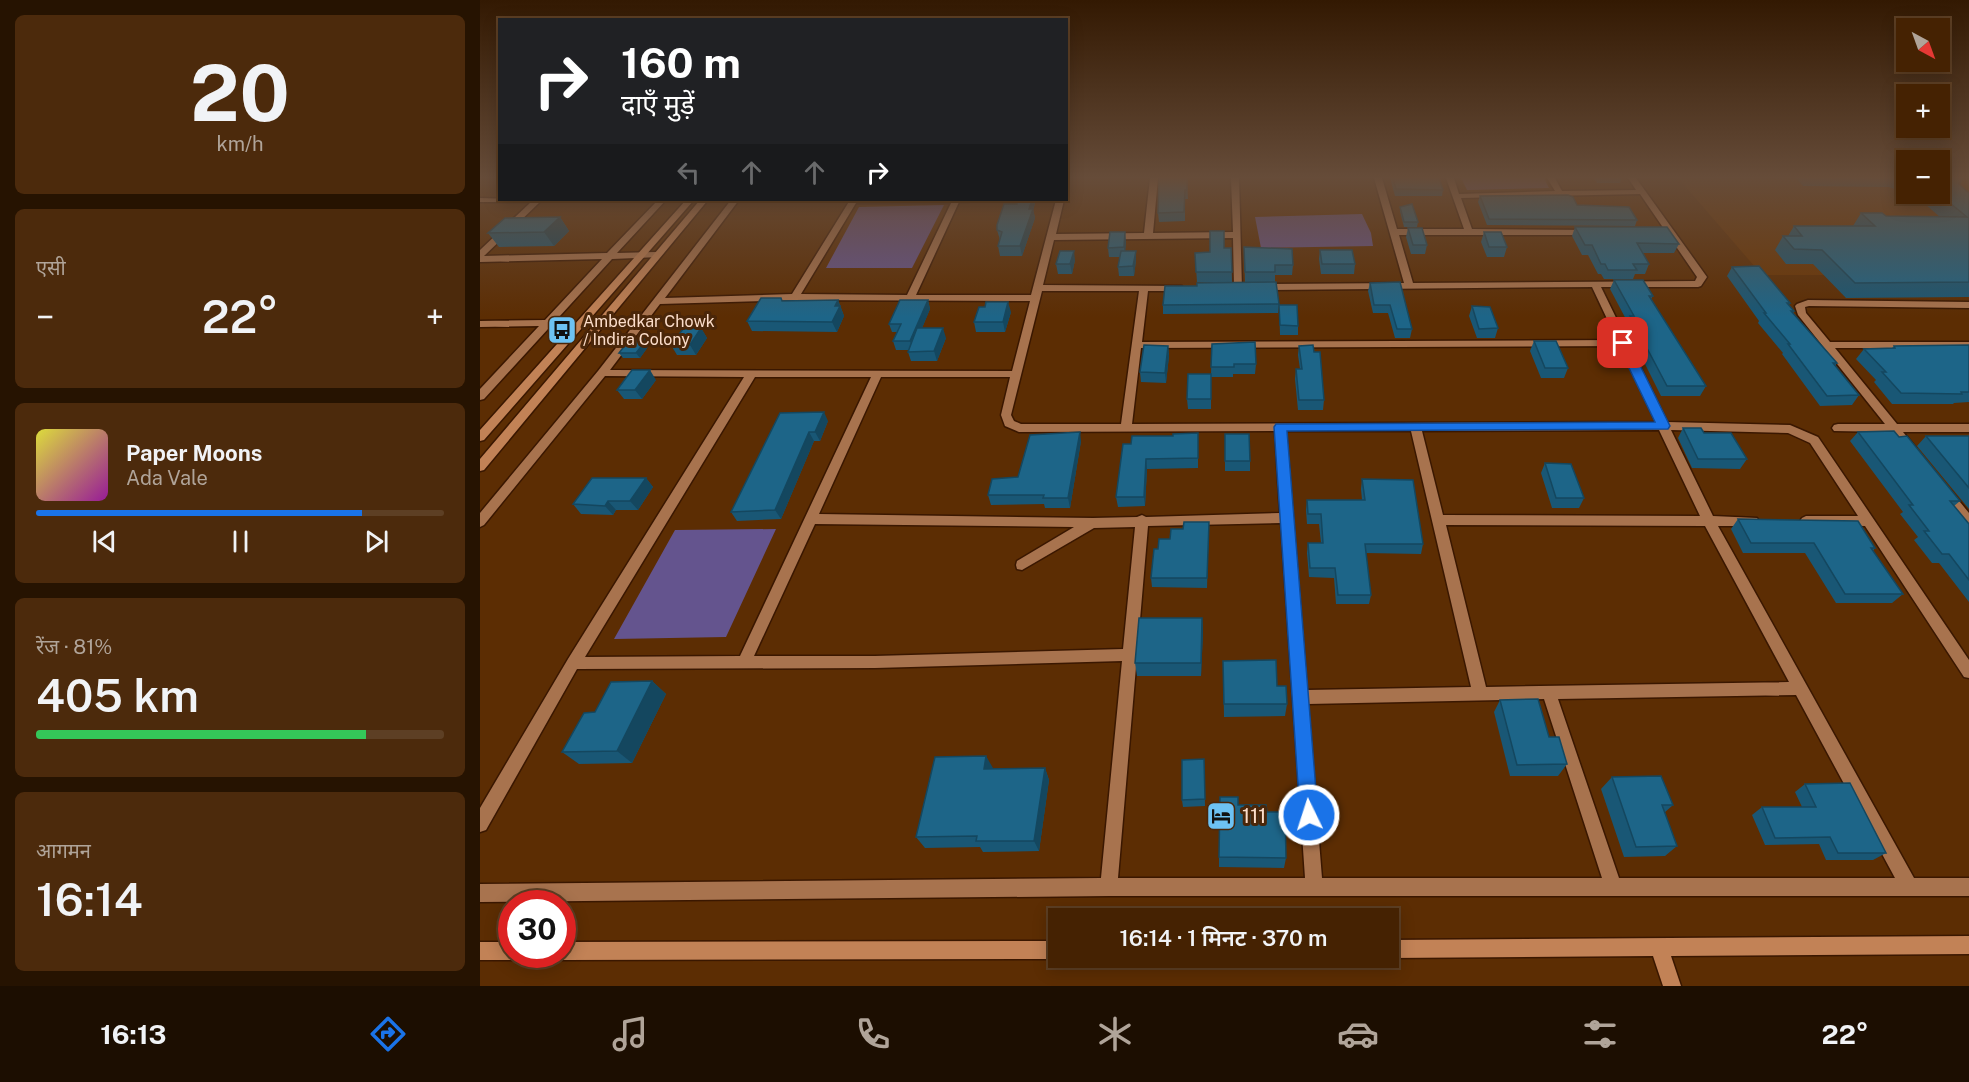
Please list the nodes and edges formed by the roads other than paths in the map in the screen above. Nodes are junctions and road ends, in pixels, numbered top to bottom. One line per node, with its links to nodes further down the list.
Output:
1 (512, 224): 22 (street)
2 (640, 224): 25 (street)
3 (669, 224): 23 (main road)
4 (683, 224): 24 (main road)
5 (717, 224): 36 (street)
6 (839, 224): 35 (street)
7 (945, 224): 34 (street)
8 (1054, 224): 21 (street)
9 (1149, 224): 20 (street)
10 (1236, 224): 19 (street)
11 (1392, 224): 16 (street)
12 (1466, 224): 18 (street)
13 (1666, 224): 15 (street)
14 (1659, 231): 15 (street)
15 (1671, 231): 27 (street)
16 (1394, 232): 18 (street); 28 (street)
17 (1599, 232): 18 (street)
18 (1469, 233)
19 (1236, 235): 20 (street); 31 (street)
20 (1148, 236): 21 (street)
21 (1051, 237): 33 (street)
22 (480, 255)
23 (642, 255): 24 (street); 25 (street); 56 (main road)
24 (656, 255): 58 (main road)
25 (610, 258): 26 (street); 38 (street)
26 (480, 259)
27 (1595, 285): 28 (street); 40 (street)
28 (1409, 286): 31 (street)
29 (1191, 287): 32 (street)
30 (1227, 287): 31 (street)
31 (1239, 287)
32 (1144, 288): 33 (street); 41 (street)
33 (1037, 293): 34 (street); 47 (street)
34 (911, 296): 35 (street)
35 (795, 297): 36 (street)
36 (658, 301): 44 (street)
37 (1969, 305): 42 (street)
38 (546, 323): 39 (street); 48 (street)
39 (480, 324)
40 (1623, 343): 41 (street); 49 (street)
41 (1137, 345): 50 (street)
42 (1825, 345): 43 (street); 54 (street)
43 (1969, 345)
44 (602, 373): 45 (street); 68 (street)
45 (752, 373): 46 (street); 74 (street)
46 (878, 373): 47 (street); 61 (street)
47 (1016, 374): 50 (street)
48 (480, 396)
49 (1663, 426): 52 (street); 64 (street); 67 (street)
50 (1126, 427): 51 (street)
51 (1280, 427): 52 (street); 60 (street)
52 (1416, 427): 63 (street)
53 (1838, 428): 54 (street)
54 (1893, 428): 55 (street); 57 (street)
55 (1969, 428)
56 (480, 437)
57 (1914, 454)
58 (480, 467)
59 (1941, 488): 69 (street)
60 (1287, 518): 62 (street); 79 (street)
61 (812, 519): 70 (street); 73 (street)
62 (1142, 520): 70 (street); 72 (street)
63 (1439, 520): 64 (street); 77 (street)
64 (1709, 520): 65 (street); 76 (street)
65 (1766, 521)
66 (1789, 521): 67 (street)
67 (1869, 521): 75 (street)
68 (480, 522)
69 (1969, 522)
70 (1093, 523): 71 (street)
71 (1022, 565)
72 (1129, 655): 73 (street); 82 (street)
73 (746, 661): 74 (street)
74 (573, 663): 80 (street)
75 (1969, 672)
76 (1801, 688): 78 (street); 84 (street)
77 (1480, 693): 78 (street); 79 (street)
78 (1549, 693): 83 (street)
79 (1300, 697): 81 (street)
80 (480, 824)
81 (1314, 886): 82 (street); 83 (street)
82 (1109, 887): 86 (street)
83 (1613, 887): 84 (street)
84 (1909, 887): 85 (street)
85 (1969, 887)
86 (480, 893)
87 (1969, 945): 88 (main road)
88 (1659, 947): 89 (main road); 94 (main road)
89 (1399, 949)
90 (1048, 950): 93 (main road)
91 (480, 951): 92 (main road)
92 (498, 951)
93 (576, 951)
94 (1671, 986)

